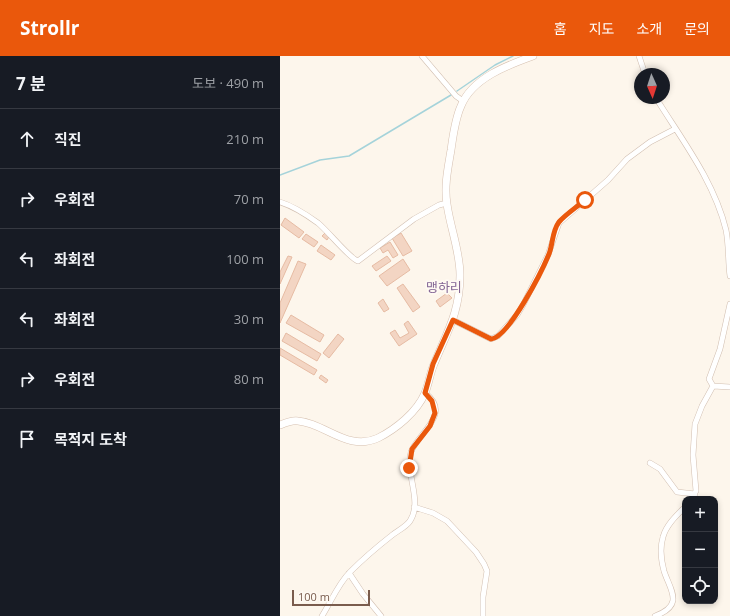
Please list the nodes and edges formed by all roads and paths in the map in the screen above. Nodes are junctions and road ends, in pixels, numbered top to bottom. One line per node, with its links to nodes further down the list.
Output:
1 (422, 56): 5 (street)
2 (534, 56): 5 (street)
3 (639, 56): 4 (street)
4 (643, 68)
5 (463, 101): 9 (street)
6 (660, 104): 7 (street)
7 (675, 129): 10 (street); 12 (street)
8 (280, 202): 9 (street)
9 (447, 203): 12 (street)
10 (730, 276)
11 (730, 304): 13 (street)
12 (453, 320): 15 (street)
13 (713, 386): 14 (street); 19 (street)
14 (730, 387)
15 (425, 393): 16 (street); 20 (street)
16 (280, 425)
17 (650, 463): 18 (street)
18 (690, 496)
19 (693, 496)
20 (414, 507): 22 (street); 25 (street)
21 (682, 510): 26 (street)
22 (349, 573): 23 (street); 24 (street)
23 (322, 616)
24 (381, 616)
25 (483, 616)
26 (655, 616)

